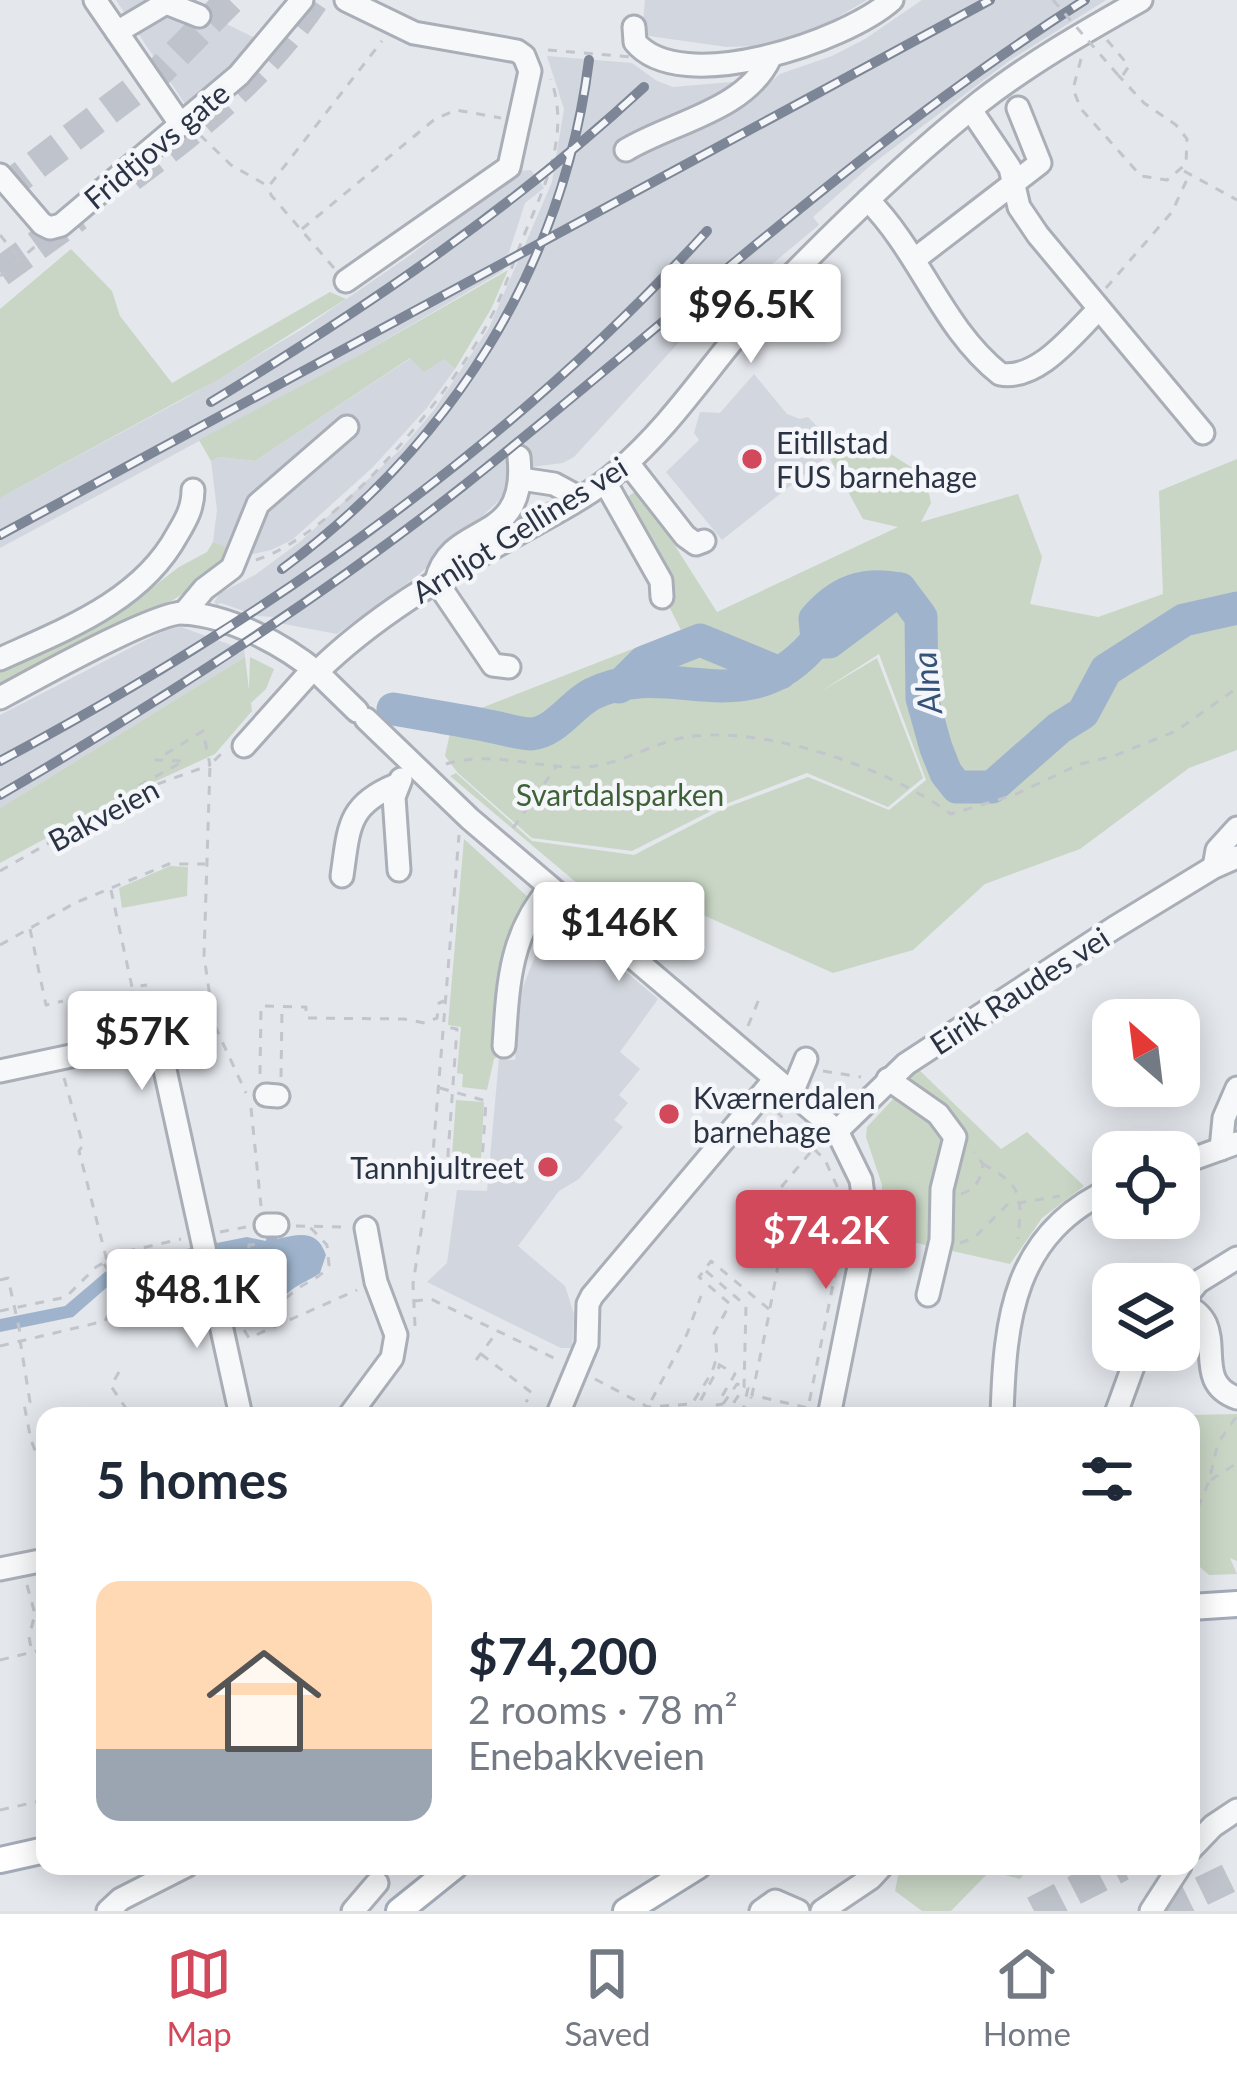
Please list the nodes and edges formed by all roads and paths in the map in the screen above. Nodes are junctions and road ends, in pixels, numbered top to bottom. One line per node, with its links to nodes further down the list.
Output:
1 (95, 0): 9 (street)
2 (302, 0): 20 (street, Fridtjovs gate)
3 (346, 0): 16 (street)
4 (892, 0): 15 (street)
5 (1053, 0): 17 (path, bridge)
6 (1141, 0): 19 (street, Arnljot Gellines vei)
7 (199, 16): 9 (street)
8 (634, 28): 14 (street)
9 (117, 32): 20 (street)
10 (387, 35): 26 (path)
11 (1103, 36): 17 (path)
12 (1079, 48): 23 (path)
13 (548, 50): 14 (path, bridge)
14 (641, 57): 15 (street)
15 (770, 58): 22 (street)
16 (538, 68): 21 (street); 45 (path)
17 (1119, 76): 23 (path)
18 (1018, 108): 27 (street)
19 (971, 110): 27 (street); 28 (street, Arnljot Gellines vei)
20 (184, 122): 26 (path); 30 (street, Fridtjovs gate)
21 (520, 122): 31 (path); 36 (street)
22 (626, 150)
23 (1183, 170): 25 (path)
24 (0, 175): 30 (street)
25 (1189, 175): 29 (path); 37 (path)
26 (269, 186): 31 (path)
27 (1013, 187): 33 (street); 37 (street)
28 (868, 200): 33 (street); 40 (street, Arnljot Gellines vei)
29 (1237, 200)
30 (50, 228): 34 (path)
31 (302, 230): 36 (path)
32 (0, 235): 34 (path)
33 (915, 259): 37 (street)
34 (20, 260): 35 (path)
35 (0, 276)
36 (346, 281)
37 (1095, 306): 39 (street)
38 (347, 427): 45 (street)
39 (1203, 433)
40 (628, 463): 41 (street, Arnljot Gellines vei); 44 (street)
41 (605, 482): 43 (street, Arnljot Gellines vei); 47 (street)
42 (193, 490): 49 (street)
43 (580, 498): 46 (street, Arnljot Gellines vei); 46 (street)
44 (704, 542)
45 (232, 568): 48 (street)
46 (436, 581): 50 (street); 51 (street, Arnljot Gellines vei)
47 (662, 597)
48 (184, 613): 51 (street); 53 (street)
49 (0, 659)
50 (509, 667)
51 (316, 671): 54 (street, Arnljot Gellines vei); 57 (street)
52 (1237, 688): 56 (path)
53 (0, 698)
54 (238, 744): 55 (path)
55 (210, 765): 59 (path, Bakveien); 59 (path); 64 (path)
56 (557, 766): 57 (path); 62 (path)
57 (418, 771): 58 (street); 60 (street)
58 (396, 784): 66 (street); 68 (street)
59 (141, 790): 67 (path, Bakveien)
60 (470, 819): 70 (street); 76 (path)
61 (1237, 828): 65 (street, Eirik Raudes vei)
62 (508, 834)
63 (1237, 857): 65 (street, Eirik Raudes vei)
64 (207, 865): 69 (path); 78 (path)
65 (1214, 867): 86 (street, Eirik Raudes vei)
66 (399, 870)
67 (0, 871)
68 (342, 876)
69 (111, 888): 71 (path); 73 (path)
70 (550, 888): 82 (street); 87 (street)
71 (29, 927): 72 (path); 75 (path)
72 (0, 945)
73 (147, 985)
74 (759, 999): 79 (path)
75 (63, 1001)
76 (446, 1001): 77 (path); 80 (path)
77 (282, 1006): 91 (path); 91 (path)
78 (214, 1024): 81 (path); 91 (path)
79 (749, 1024)
80 (443, 1027): 88 (path); 90 (path)
81 (157, 1044): 84 (street); 107 (street)
82 (504, 1046)
83 (804, 1064): 86 (path); 87 (street)
84 (0, 1071)
85 (64, 1073): 112 (path)
86 (882, 1078): 93 (street, Eirik Raudes vei); 108 (street)
87 (783, 1086): 93 (street); 137 (street)
88 (438, 1088): 90 (path); 96 (path)
89 (1237, 1088): 94 (street)
90 (453, 1089): 97 (path); 97 (path)
91 (264, 1096): 104 (path)
92 (768, 1103): 95 (path)
93 (837, 1131): 155 (street)
94 (1229, 1146): 98 (street)
95 (814, 1148): 103 (path); 126 (path)
96 (433, 1153): 97 (path); 121 (path)
97 (448, 1154)
98 (1200, 1156)
99 (983, 1164): 102 (path)
100 (1058, 1197): 102 (path)
101 (1092, 1200): 156 (street)
102 (1021, 1204): 108 (path); 109 (path)
103 (844, 1208)
104 (266, 1225): 105 (path); 107 (path); 122 (path)
105 (309, 1226): 106 (path); 123 (path)
106 (361, 1227): 117 (street)
107 (201, 1239): 112 (path); 113 (street)
108 (941, 1240): 118 (street)
109 (1018, 1241)
110 (840, 1254): 154 (path)
111 (1237, 1258): 116 (street)
112 (105, 1262): 119 (path); 124 (path)
113 (208, 1269): 119 (path); 122 (path); 125 (street)
114 (705, 1269): 126 (path); 136 (path); 140 (path)
115 (0, 1280): 124 (path)
116 (1200, 1281)
117 (376, 1282): 129 (path); 146 (street)
118 (928, 1294)
119 (124, 1295): 132 (path)
120 (701, 1296): 148 (path)
121 (414, 1301): 130 (path); 131 (path)
122 (244, 1304): 123 (path)
123 (280, 1306): 129 (path)
124 (15, 1310): 127 (path); 132 (path)
125 (217, 1310): 129 (path); 145 (street)
126 (770, 1310): 141 (path)
127 (0, 1311)
128 (1200, 1312): 142 (street)
129 (289, 1321)
130 (415, 1325)
131 (498, 1331): 134 (path); 137 (path)
132 (20, 1339): 133 (path); 159 (path)
133 (0, 1346)
134 (481, 1354): 135 (path); 143 (path)
135 (476, 1360)
136 (718, 1364): 140 (path); 148 (path); 149 (path)
137 (578, 1370): 147 (street); 148 (path)
138 (1131, 1371): 157 (street)
139 (118, 1372): 144 (path)
140 (744, 1387): 150 (path); 151 (path)
141 (752, 1395): 152 (path); 153 (path)
142 (1237, 1398)
143 (526, 1402)
144 (125, 1407)
145 (240, 1407)
146 (357, 1407)
147 (561, 1407)
148 (648, 1407)
149 (696, 1407)
150 (731, 1407)
151 (745, 1407)
152 (747, 1407)
153 (804, 1407)
154 (808, 1407)
155 (831, 1407)
156 (1003, 1407)
157 (1118, 1407)
158 (1237, 1408): 161 (path)
159 (36, 1453)
160 (1237, 1463): 161 (path)
161 (1209, 1481): 162 (path)
162 (1200, 1500)
163 (36, 1562): 164 (street)
164 (0, 1569)
165 (27, 1582): 169 (path)
166 (1237, 1604): 167 (main road)
167 (1200, 1606)
168 (36, 1652): 169 (path)
169 (32, 1653): 170 (path)
170 (0, 1660)
171 (36, 1801): 172 (path)
172 (0, 1810)
173 (1237, 1810): 174 (street)
174 (1200, 1840)
175 (36, 1852): 176 (main road)
176 (0, 1860)
177 (169, 1875): 183 (street)
178 (444, 1875): 185 (main road)
179 (684, 1875): 186 (main road)
180 (874, 1875): 189 (street)
181 (1174, 1875): 190 (street)
182 (377, 1883): 184 (street)
183 (108, 1911)
184 (353, 1911)
185 (400, 1911)
186 (626, 1911)
187 (760, 1911): 188 (street)
188 (798, 1911)
189 (823, 1911)
190 (1151, 1911)

